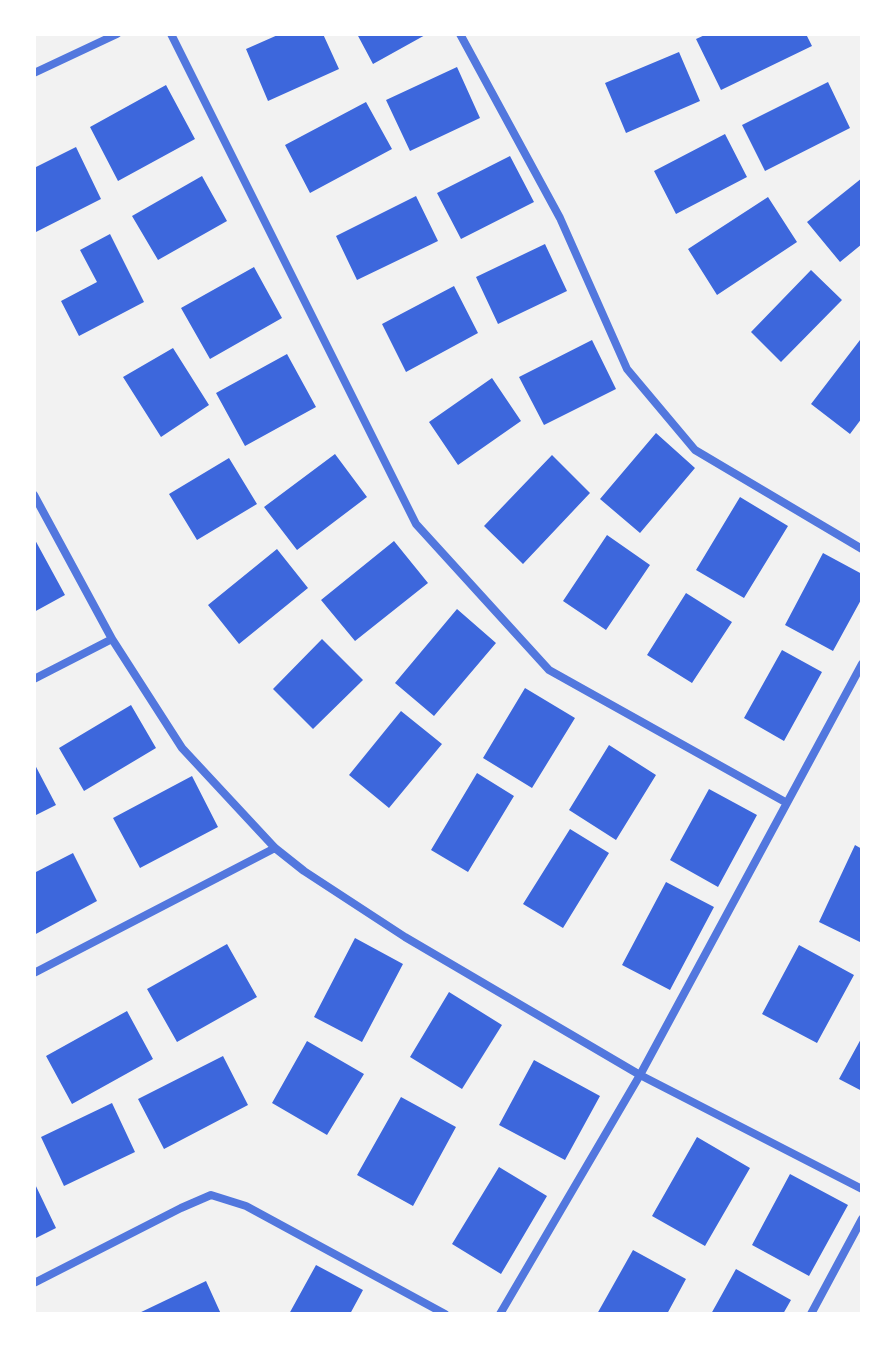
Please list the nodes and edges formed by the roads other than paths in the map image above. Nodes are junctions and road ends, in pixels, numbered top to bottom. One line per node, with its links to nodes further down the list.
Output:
1 (117, 34): 4 (street)
2 (171, 34): 10 (street)
3 (460, 34): 6 (street)
4 (34, 73)
5 (34, 495): 7 (street)
6 (862, 549)
7 (112, 639): 9 (street); 11 (street)
8 (862, 664): 10 (street)
9 (34, 679)
10 (787, 803): 13 (street)
11 (275, 848): 12 (street); 13 (street)
12 (34, 973)
13 (640, 1075): 14 (street); 18 (street)
14 (862, 1189)
15 (862, 1219): 19 (street)
16 (34, 1283): 17 (street)
17 (445, 1314)
18 (500, 1314)
19 (811, 1314)

